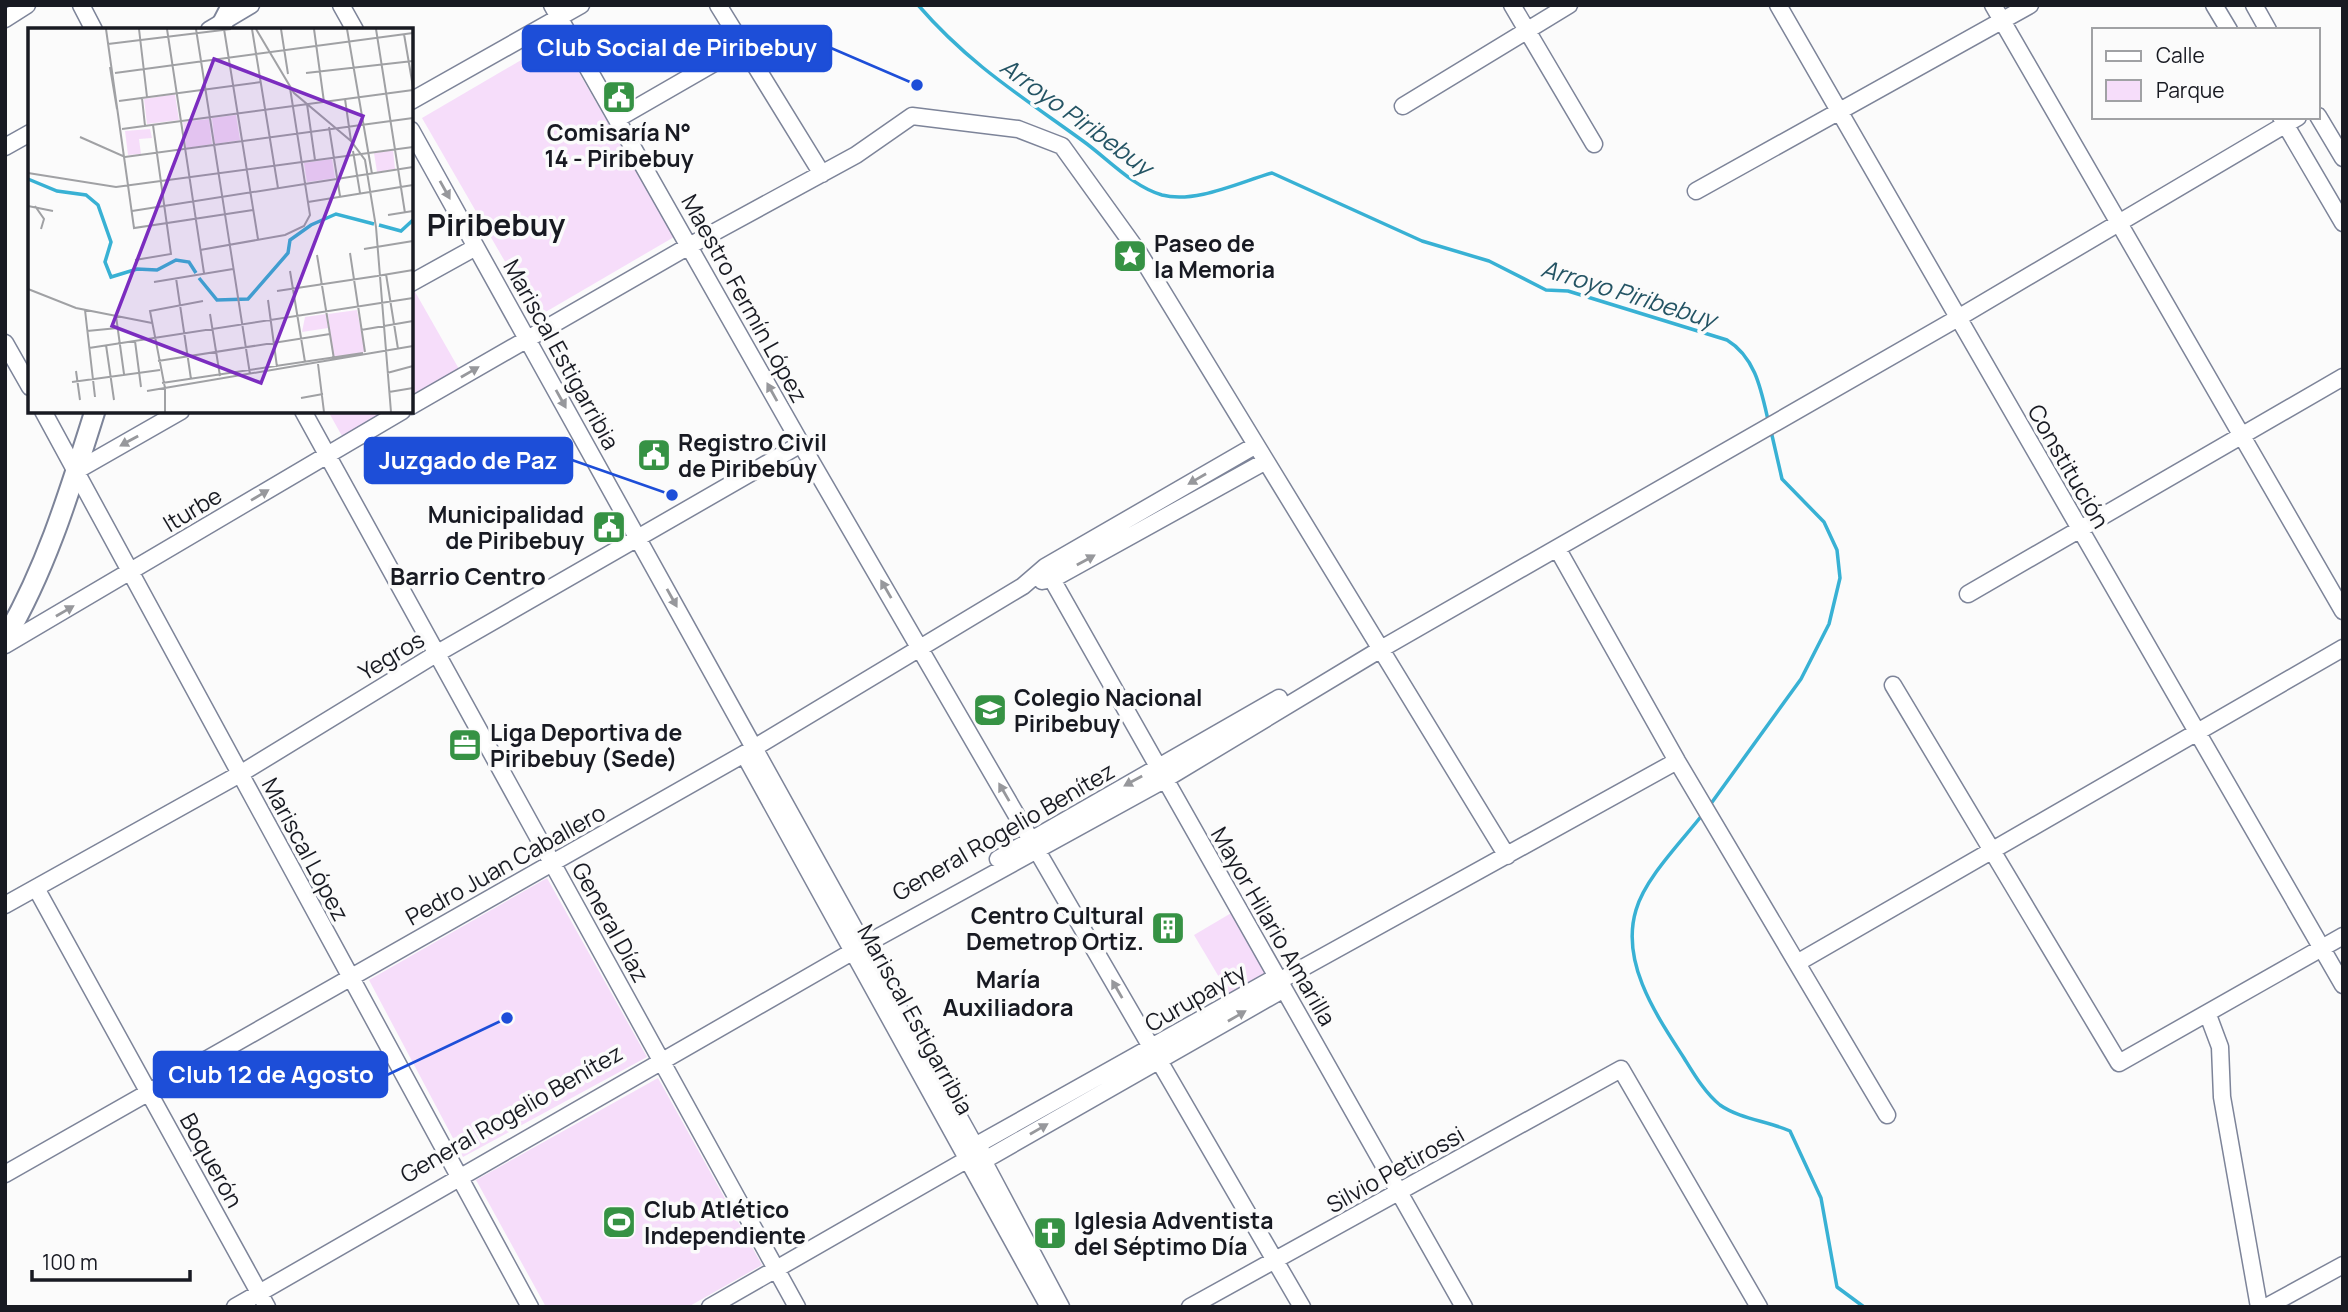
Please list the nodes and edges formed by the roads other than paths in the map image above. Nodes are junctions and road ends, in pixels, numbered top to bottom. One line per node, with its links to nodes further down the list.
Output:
1 (27, 5): 15 (street)
2 (81, 5): 18 (street)
3 (251, 5): 17 (street)
4 (341, 5): 19 (street)
5 (581, 5): 14 (street)
6 (718, 5): 23 (street)
7 (1512, 5): 22 (street)
8 (1569, 5): 22 (street)
9 (1778, 5): 26 (street, Constitución)
10 (1993, 5): 16 (street)
11 (2030, 5): 16 (street)
12 (2214, 5): 20 (street)
13 (2254, 5): 21 (street)
14 (556, 12): 24 (street); 27 (street, Maestro Fermín López)
15 (5, 19)
16 (2002, 21): 26 (street); 38 (street)
17 (221, 22)
18 (93, 28)
19 (354, 28)
20 (2228, 28)
21 (2268, 28)
22 (1527, 30): 25 (street); 32 (street)
23 (742, 47): 27 (street); 35 (street)
24 (413, 101)
25 (1403, 106)
26 (1839, 111): 36 (street); 42 (street, Constitución)
27 (617, 119): 39 (street, Maestro Fermín López)
28 (2320, 119): 34 (street)
29 (2288, 120): 37 (street); 38 (street, General Rogelio Benítez)
30 (28, 134): 33 (street)
31 (413, 134): 40 (street, Mariscal Estigarribia, one-way to 40)
32 (1594, 144)
33 (5, 147)
34 (2343, 158)
35 (822, 174): 39 (street); 55 (street)
36 (1696, 191)
37 (2343, 223)
38 (2119, 225): 42 (street, General Rogelio Benítez); 53 (street)
39 (690, 246): 43 (street); 54 (street, Maestro Fermín López, one-way to 39)
40 (476, 247): 41 (street); 43 (street, Mariscal Estigarribia)
41 (413, 282)
42 (1958, 318): 59 (street, Constitución); 61 (street, General Rogelio Benítez)
43 (528, 339): 47 (street, one-way to 43); 60 (street, Mariscal Estigarribia, one-way to 60)
44 (5, 343): 46 (street)
45 (2343, 377): 53 (street)
46 (28, 383)
47 (413, 405)
48 (44, 413): 58 (street, Mariscal López)
49 (94, 413): 58 (main road)
50 (178, 413): 58 (street, one-way to 58)
51 (304, 413): 56 (street, General Díaz)
52 (399, 413): 56 (street, Iturbe)
53 (2242, 436): 59 (street); 65 (street)
54 (801, 444): 60 (street, Yegros); 69 (street, Maestro Fermín López, one-way to 54)
55 (1256, 445): 57 (street); 63 (street, one-way to 63)
56 (327, 454): 62 (street, Iturbe, one-way to 56); 71 (street, General Díaz)
57 (1266, 461): 63 (street, one-way to 57); 68 (street)
58 (76, 471): 62 (street, Mariscal López); 66 (main road)
59 (2080, 531): 64 (street); 73 (street, Constitución)
60 (640, 539): 71 (street, Yegros); 74 (street, Mariscal Estigarribia, one-way to 74)
61 (1557, 548): 68 (street, General Rogelio Benítez); 75 (street)
62 (131, 573): 67 (street, Iturbe, one-way to 62); 76 (street, Mariscal López)
63 (1049, 573): 69 (street, Pedro Juan Caballero); 77 (street, Mayor Hilario Amarilla)
64 (1968, 594)
65 (2343, 611)
66 (5, 639)
67 (5, 645)
68 (1379, 645): 77 (street, General Rogelio Benítez); 80 (street)
69 (921, 648): 74 (street, Pedro Juan Caballero); 78 (street, Maestro Fermín López, one-way to 69)
70 (2343, 648): 73 (street)
71 (436, 654): 76 (street, Yegros); 81 (street, General Díaz)
72 (1893, 685): 79 (street)
73 (2199, 732): 79 (street); 86 (street, Constitución)
74 (749, 751): 81 (street, Pedro Juan Caballero); 85 (street, Mariscal Estigarribia)
75 (1677, 761): 80 (street, Curupayty); 87 (street)
76 (240, 774): 82 (street, Yegros); 88 (street, Mariscal López)
77 (1161, 774): 78 (street, General Rogelio Benítez); 89 (street, Mayor Hilario Amarilla)
78 (1033, 844): 85 (street, General Rogelio Benítez); 92 (street, Maestro Fermín López, one-way to 78)
79 (1994, 851): 87 (street); 91 (street)
80 (1507, 856): 89 (street, Curupayty)
81 (553, 864): 88 (street, Pedro Juan Caballero); 93 (street, General Díaz)
82 (36, 888): 83 (street, Yegros); 94 (street, Boquerón)
83 (5, 905)
84 (2343, 936): 86 (street)
85 (856, 945): 93 (street, General Rogelio Benítez); 96 (street, Mariscal Estigarribia)
86 (2322, 948): 90 (street, Constitución); 91 (street)
87 (1797, 963): 95 (street)
88 (350, 978): 94 (street, Pedro Juan Caballero); 98 (street, Mariscal López)
89 (1279, 981): 92 (street, Curupayty); 99 (street, Mayor Hilario Amarilla)
90 (2343, 985)
91 (2208, 1015): 115 (street)
92 (1155, 1055): 96 (street, Curupayty); 100 (street, Maestro Fermín López)
93 (660, 1058): 98 (street, General Rogelio Benítez); 102 (street, General Díaz)
94 (149, 1092): 97 (street, Pedro Juan Caballero); 103 (street, Boquerón)
95 (1887, 1115)
96 (974, 1156): 102 (street, Curupayty); 109 (street); 110 (street)
97 (5, 1174)
98 (457, 1175): 103 (street, General Rogelio Benítez); 106 (street, Mariscal López)
99 (1399, 1193): 100 (street, Silvio Petirossi); 113 (street, Mayor Hilario Amarilla); 114 (street, Silvio Petirossi)
100 (1275, 1261): 111 (street, Silvio Petirossi); 112 (street, Maestro Fermín López)
101 (2343, 1265): 116 (street)
102 (777, 1269): 107 (street, Curupayty); 108 (street, General Díaz)
103 (261, 1295): 104 (street, General Rogelio Benítez); 105 (street, General Rogelio Benítez)
104 (219, 1307)
105 (235, 1307)
106 (530, 1307)
107 (710, 1307)
108 (797, 1307)
109 (1049, 1307)
110 (1061, 1307)
111 (1190, 1307)
112 (1302, 1307)
113 (1464, 1307)
114 (1759, 1307)
115 (2259, 1307)
116 (2266, 1307)

